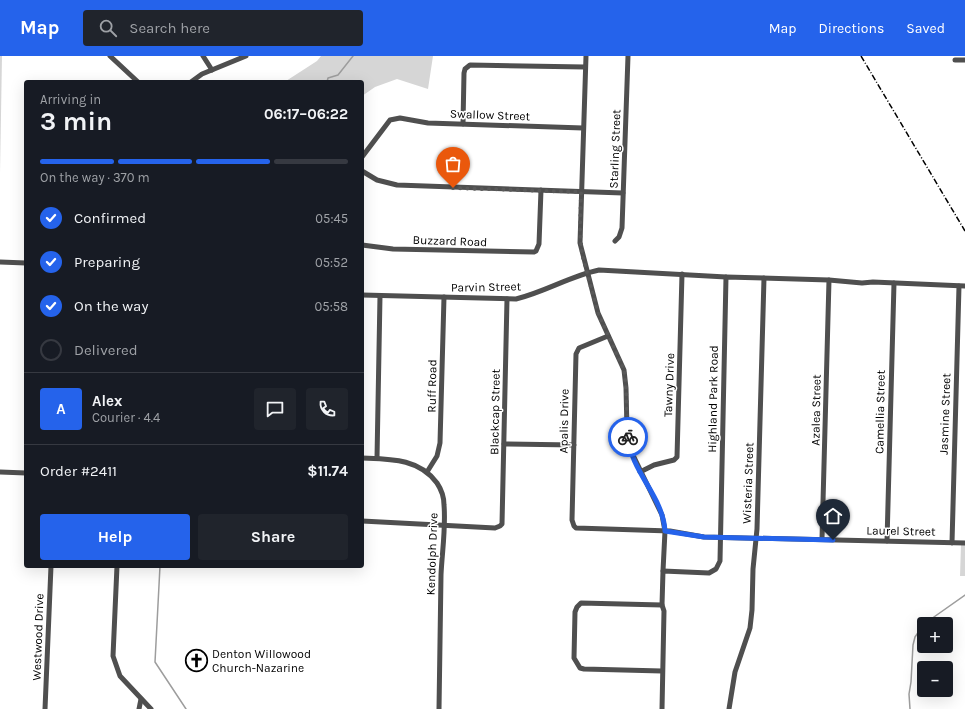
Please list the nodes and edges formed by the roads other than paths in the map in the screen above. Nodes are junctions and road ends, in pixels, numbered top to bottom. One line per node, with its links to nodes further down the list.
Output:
1 (110, 56): 10 (street)
2 (203, 56): 9 (street)
3 (246, 56): 9 (street)
4 (586, 56): 8 (street)
5 (628, 56): 18 (street, Starling Street)
6 (955, 60): 7 (street)
7 (965, 60)
8 (585, 67): 12 (street); 13 (street)
9 (212, 70): 11 (street)
10 (136, 80)
11 (194, 80)
12 (463, 124): 13 (street, Swallow Street); 14 (street, Swallow Street)
13 (583, 128): 17 (street)
14 (364, 154)
15 (364, 172): 16 (street)
16 (541, 190): 17 (street); 20 (street, Buzzard Road)
17 (581, 192): 18 (street); 23 (street)
18 (623, 193): 19 (street, Starling Street)
19 (615, 241)
20 (364, 245)
21 (0, 262): 22 (street)
22 (24, 263)
23 (587, 272): 24 (street, Parvin Street); 34 (street, Parvin Street); 35 (street)
24 (682, 274): 25 (street, Parvin Street); 42 (street, Tawny Drive)
25 (726, 276): 26 (street); 48 (street, Highland Park Road)
26 (764, 278): 27 (street); 49 (street, Wisteria Street)
27 (829, 280): 28 (street); 50 (street, Azalea Street)
28 (894, 283): 29 (street); 51 (street, Camellia Street)
29 (959, 286): 30 (street); 52 (street, Jasmine Street)
30 (965, 286)
31 (364, 295): 32 (street, Parvin Street)
32 (380, 296): 33 (street, Parvin Street); 39 (street)
33 (444, 297): 34 (street, Parvin Street); 41 (street, Ruff Road)
34 (507, 299): 36 (street, Blackcap Street)
35 (608, 336): 37 (street, Apalis Drive); 42 (street)
36 (504, 444): 37 (street); 45 (street, Blackcap Street)
37 (574, 445): 46 (street, Apalis Drive)
38 (364, 458): 39 (street, Kendolph Drive)
39 (376, 458): 41 (street, Kendolph Drive)
40 (0, 472): 43 (street)
41 (427, 472): 45 (street, Kendolph Drive)
42 (640, 472): 47 (street)
43 (24, 473)
44 (364, 521): 45 (street)
45 (444, 525): 63 (street, Kendolph Drive)
46 (574, 526): 47 (street, Laurel Street)
47 (665, 531): 48 (street, Laurel Street); 56 (street)
48 (720, 537): 49 (street, Laurel Street); 56 (street, Highland Park Road)
49 (756, 538): 50 (street, Laurel Street); 65 (street, Wisteria Street)
50 (822, 539): 51 (street, Laurel Street)
51 (887, 541): 52 (street, Laurel Street)
52 (952, 543): 53 (street, Laurel Street)
53 (965, 543)
54 (51, 568): 60 (street, Westwood Drive)
55 (117, 568): 59 (street)
56 (663, 571): 57 (street)
57 (662, 605): 58 (street); 58 (street)
58 (662, 671): 64 (street)
59 (141, 699): 61 (street); 62 (street)
60 (45, 709)
61 (139, 709)
62 (151, 709)
63 (439, 709)
64 (662, 709)
65 (729, 709)

